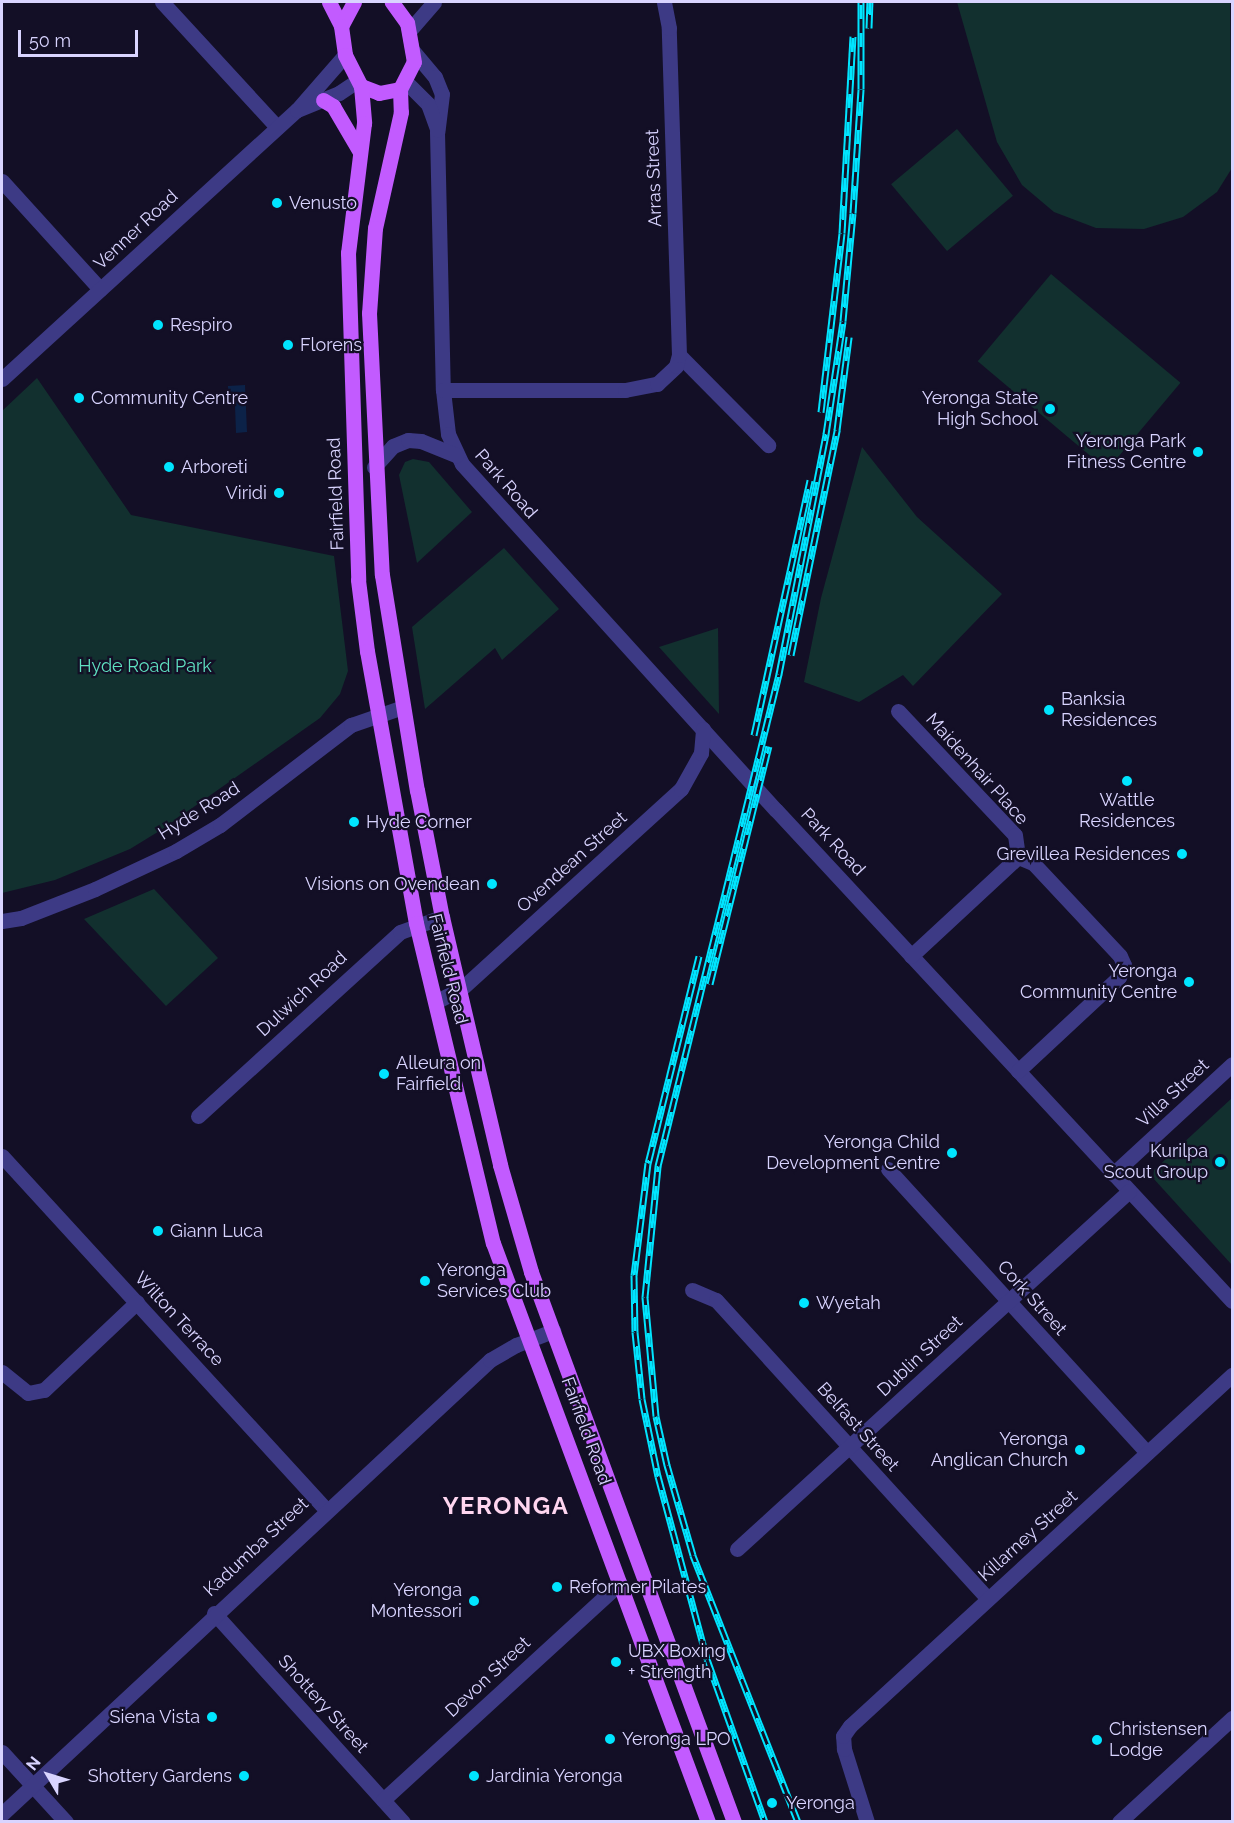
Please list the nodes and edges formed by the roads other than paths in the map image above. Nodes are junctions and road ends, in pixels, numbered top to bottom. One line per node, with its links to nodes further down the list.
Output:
1 (162, 2): 15 (street)
2 (329, 2): 7 (main road)
3 (354, 2): 7 (main road)
4 (392, 2): 8 (main road)
5 (434, 2): 8 (street)
6 (664, 2): 20 (street, Arras Street)
7 (341, 26): 10 (main road)
8 (409, 31): 9 (main road)
9 (413, 51): 12 (main road, Fairfield Road); 16 (street)
10 (345, 55): 11 (main road); 14 (street, Venner Road)
11 (359, 84): 12 (main road); 13 (street, Venner Road); 17 (main road, Fairfield Road)
12 (403, 85): 16 (street); 25 (main road, Fairfield Road)
13 (323, 100): 14 (street, Venner Road); 17 (main road)
14 (297, 110): 15 (street, Venner Road)
15 (277, 128): 19 (street, Venner Road)
16 (437, 132): 22 (street)
17 (360, 152): 28 (main road, Fairfield Road)
18 (2, 181): 19 (street)
19 (100, 289): 21 (street, Venner Road)
20 (679, 355): 22 (street); 23 (street)
21 (2, 379)
22 (443, 390): 24 (street, Park Road)
23 (768, 445)
24 (456, 455): 25 (street); 29 (street, Park Road)
25 (374, 467): 26 (main road, Fairfield Road)
26 (403, 708): 28 (street, Hyde Road); 31 (main road, Fairfield Road)
27 (898, 711): 30 (street, Maidenhair Place)
28 (377, 713): 32 (street, Hyde Road); 33 (main road, Fairfield Road)
29 (703, 729): 34 (street, Park Road); 35 (street, Ovendean Street)
30 (1018, 857): 34 (street); 38 (street)
31 (442, 917): 33 (street, Dulwich Road); 35 (main road, Fairfield Road)
32 (2, 921)
33 (416, 923): 36 (main road, Fairfield Road); 39 (street, Dulwich Road)
34 (911, 956): 38 (street, Park Road)
35 (461, 989): 36 (street, Ovendean Street); 48 (main road, Fairfield Road)
36 (437, 1001): 49 (main road, Fairfield Road)
37 (1233, 1064): 42 (street, Villa Street)
38 (1018, 1071): 42 (street, Park Road)
39 (198, 1116)
40 (2, 1156): 47 (street, Wilton Terrace)
41 (888, 1169): 45 (street, Cork Street)
42 (1113, 1174): 43 (street, Park Road)
43 (1129, 1191): 45 (street, Dublin Street); 46 (street, Park Road)
44 (692, 1290): 52 (street, Belfast Street)
45 (1008, 1301): 52 (street, Dublin Street); 53 (street, Cork Street)
46 (1233, 1301)
47 (137, 1302): 50 (street); 54 (street, Wilton Terrace)
48 (553, 1331): 49 (street, Kadumba Street); 67 (main road, Fairfield Road)
49 (530, 1339): 54 (street, Kadumba Street); 56 (main road, Fairfield Road)
50 (2, 1372)
51 (1233, 1375): 53 (street, Killarney Street)
52 (849, 1447): 55 (street, Dublin Street); 57 (street, Belfast Street)
53 (1148, 1453): 57 (street, Killarney Street)
54 (326, 1509): 58 (street, Kadumba Street)
55 (737, 1549)
56 (620, 1583): 62 (street, Devon Street); 66 (main road, Fairfield Road)
57 (988, 1599): 68 (street, Killarney Street)
58 (214, 1613): 61 (street, Kadumba Street); 62 (street, Shottery Street)
59 (1233, 1718): 69 (street)
60 (2, 1752): 61 (street)
61 (33, 1785): 63 (street, Kadumba Street); 65 (street)
62 (383, 1800): 64 (street, Shottery Street)
63 (2, 1814)
64 (398, 1820)
65 (66, 1821)
66 (708, 1821)
67 (734, 1821)
68 (867, 1821)
69 (1119, 1821)

